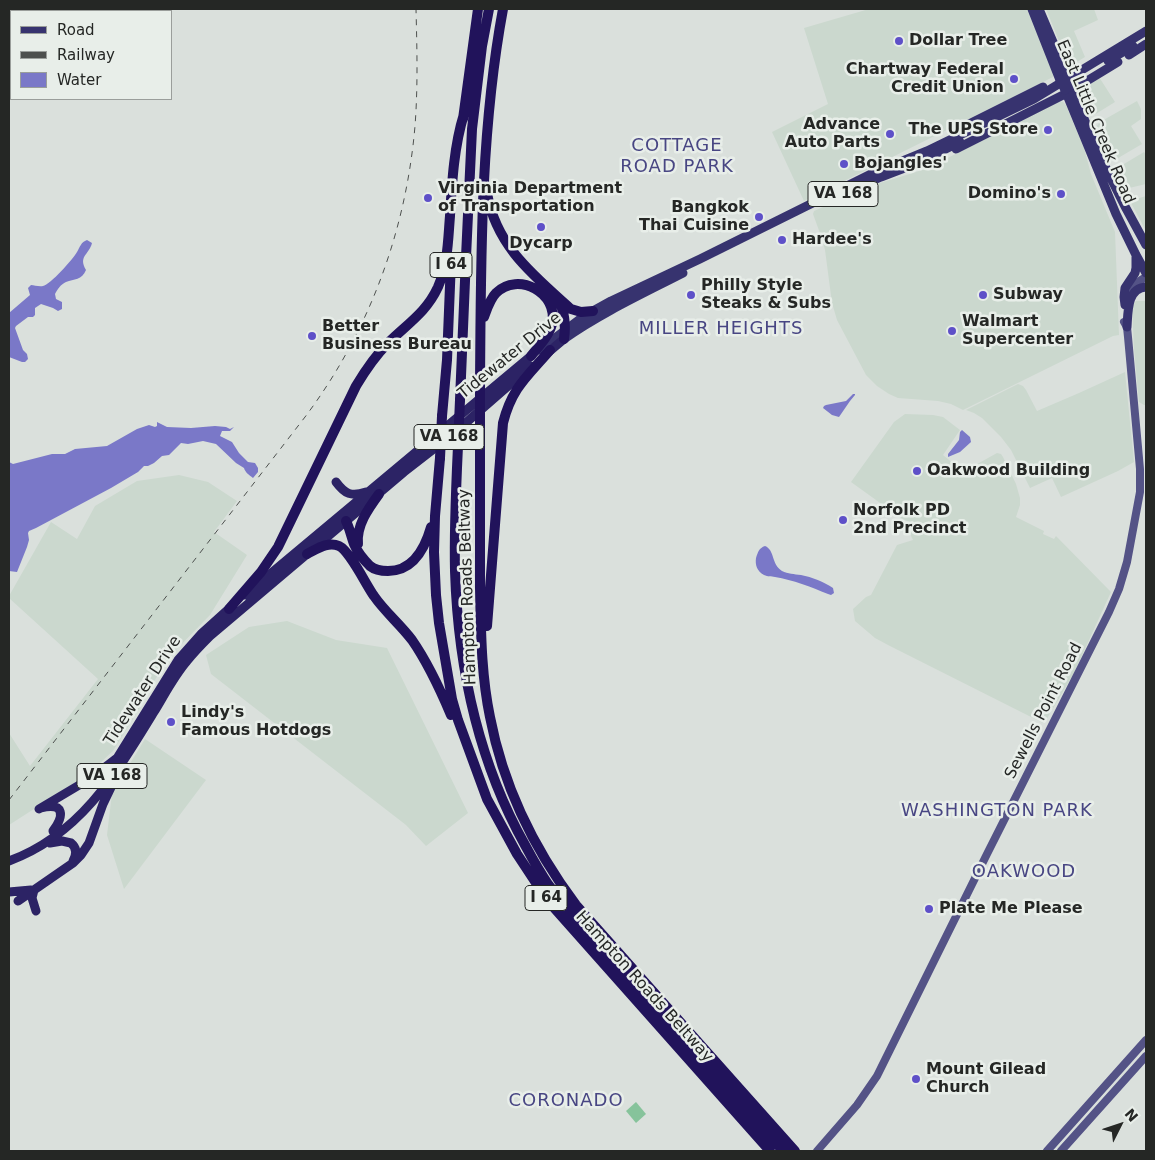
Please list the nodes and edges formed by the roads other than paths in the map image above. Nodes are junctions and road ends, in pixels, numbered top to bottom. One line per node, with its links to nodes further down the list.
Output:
1 (478, 9): 12 (highway, Hampton Roads Beltway / I 64)
2 (489, 9): 52 (highway, bridge)
3 (503, 9): 13 (highway, Hampton Roads Beltway / I 64)
4 (1032, 9): 10 (main road, East Little Creek Road)
5 (1039, 9): 10 (main road, East Little Creek Road)
6 (1146, 25): 10 (main road)
7 (1146, 31): 14 (main road, Tidewater Drive / VA 168)
8 (1146, 38): 15 (main road, Tidewater Drive / VA 168)
9 (1146, 44): 11 (main road)
10 (1063, 76): 11 (main road, East Little Creek Road, bridge); 14 (main road)
11 (1069, 90): 15 (main road); 16 (main road, East Little Creek Road); 17 (main road, East Little Creek Road)
12 (464, 114): 31 (highway, Hampton Roads Beltway / I 64, bridge); 36 (highway)
13 (486, 138): 21 (highway); 25 (highway, Hampton Roads Beltway / I 64)
14 (920, 154): 23 (main road, Tidewater Drive / VA 168)
15 (890, 173): 26 (main road, Tidewater Drive / VA 168)
16 (1146, 245)
17 (1136, 254): 18 (main road, East Little Creek Road); 22 (main road)
18 (1146, 273)
19 (1146, 277): 22 (main road)
20 (1146, 287): 24 (main road)
21 (558, 297): 23 (highway); 26 (highway)
22 (1125, 305): 24 (main road, Sewells Point Road)
23 (592, 311): 26 (main road, Tidewater Drive / VA 168)
24 (1127, 327): 54 (main road, Sewells Point Road)
25 (481, 328): 28 (highway); 37 (highway, Hampton Roads Beltway / I 64, bridge)
26 (564, 334): 27 (highway, Tidewater Drive / VA 168); 28 (main road, Tidewater Drive / VA 168)
27 (550, 350): 30 (highway, Tidewater Drive / VA 168); 37 (highway)
28 (531, 356): 30 (highway, Tidewater Drive / VA 168)
29 (336, 482): 30 (highway)
30 (375, 492): 32 (highway, Tidewater Drive / VA 168); 33 (highway)
31 (435, 516): 33 (highway); 39 (highway, Hampton Roads Beltway / I 64)
32 (344, 518): 33 (highway); 34 (highway, Tidewater Drive / VA 168); 35 (highway); 36 (highway, Tidewater Drive / VA 168)
33 (359, 553)
34 (307, 554): 35 (highway); 38 (highway, Tidewater Drive / VA 168)
35 (359, 572): 39 (highway)
36 (229, 609): 38 (highway, Tidewater Drive / VA 168)
37 (484, 677): 53 (highway, Hampton Roads Beltway / I 64)
38 (121, 758): 40 (highway, Tidewater Drive / VA 168); 40 (highway); 41 (highway, Tidewater Drive / VA 168); 44 (highway)
39 (487, 799): 51 (highway, Hampton Roads Beltway / I 64)
40 (53, 831): 42 (highway, Tidewater Drive / VA 168)
41 (40, 846): 43 (highway, Tidewater Drive / VA 168); 44 (highway)
42 (9, 855)
43 (9, 861)
44 (67, 867): 45 (highway)
45 (34, 890): 46 (highway); 47 (highway); 48 (highway)
46 (9, 892)
47 (18, 901)
48 (36, 910)
49 (1146, 1040): 55 (main road)
50 (1146, 1056): 56 (main road)
51 (770, 1151)
52 (783, 1151)
53 (794, 1151)
54 (817, 1151)
55 (1047, 1151)
56 (1061, 1151)

